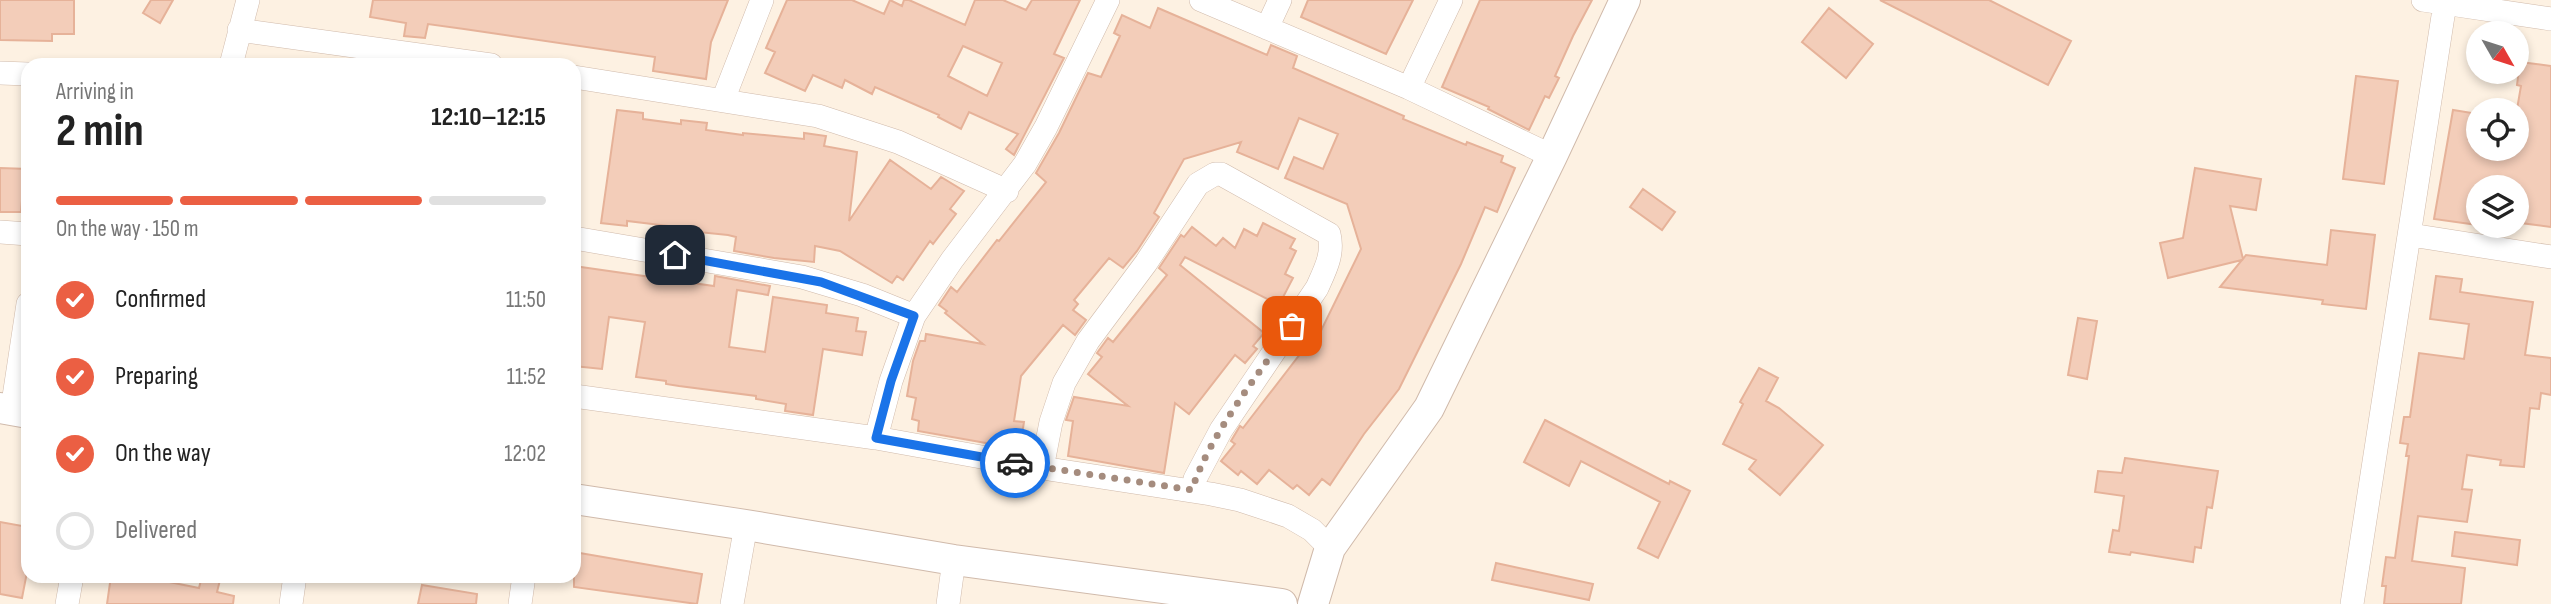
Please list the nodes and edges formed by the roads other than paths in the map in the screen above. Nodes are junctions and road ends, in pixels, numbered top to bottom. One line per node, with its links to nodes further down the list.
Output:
1 (248, 0): 12 (street)
2 (762, 0): 19 (street)
3 (1108, 0): 21 (street)
4 (1201, 0): 11 (street)
5 (1280, 0): 11 (street)
6 (1451, 0): 18 (street)
7 (1625, 0): 20 (street)
8 (2423, 0): 9 (street)
9 (2445, 3): 10 (street); 24 (street)
10 (2551, 19)
11 (1267, 28): 18 (street)
12 (239, 30): 13 (street); 14 (street)
13 (233, 58)
14 (441, 58)
15 (0, 73): 16 (street)
16 (21, 74)
17 (581, 79): 19 (street)
18 (1409, 88): 20 (street)
19 (723, 100): 21 (street)
20 (1552, 156): 36 (street)
21 (1007, 191): 27 (street)
22 (0, 232): 23 (street)
23 (21, 233)
24 (2411, 235): 26 (street); 48 (street)
25 (581, 239): 27 (street)
26 (2551, 257)
27 (914, 316): 31 (street)
28 (21, 353): 30 (street)
29 (581, 397): 31 (street)
30 (13, 410)
31 (876, 438): 32 (street)
32 (1042, 468): 33 (street); 33 (street)
33 (1192, 490): 36 (street)
34 (581, 500): 35 (street)
35 (746, 525): 37 (street); 44 (street)
36 (1330, 548): 47 (street)
37 (954, 560): 45 (street); 46 (street)
38 (71, 583): 41 (street)
39 (294, 583): 42 (street)
40 (523, 583): 43 (street)
41 (67, 604)
42 (291, 604)
43 (520, 604)
44 (732, 604)
45 (948, 604)
46 (1282, 604)
47 (1313, 604)
48 (2352, 604)

